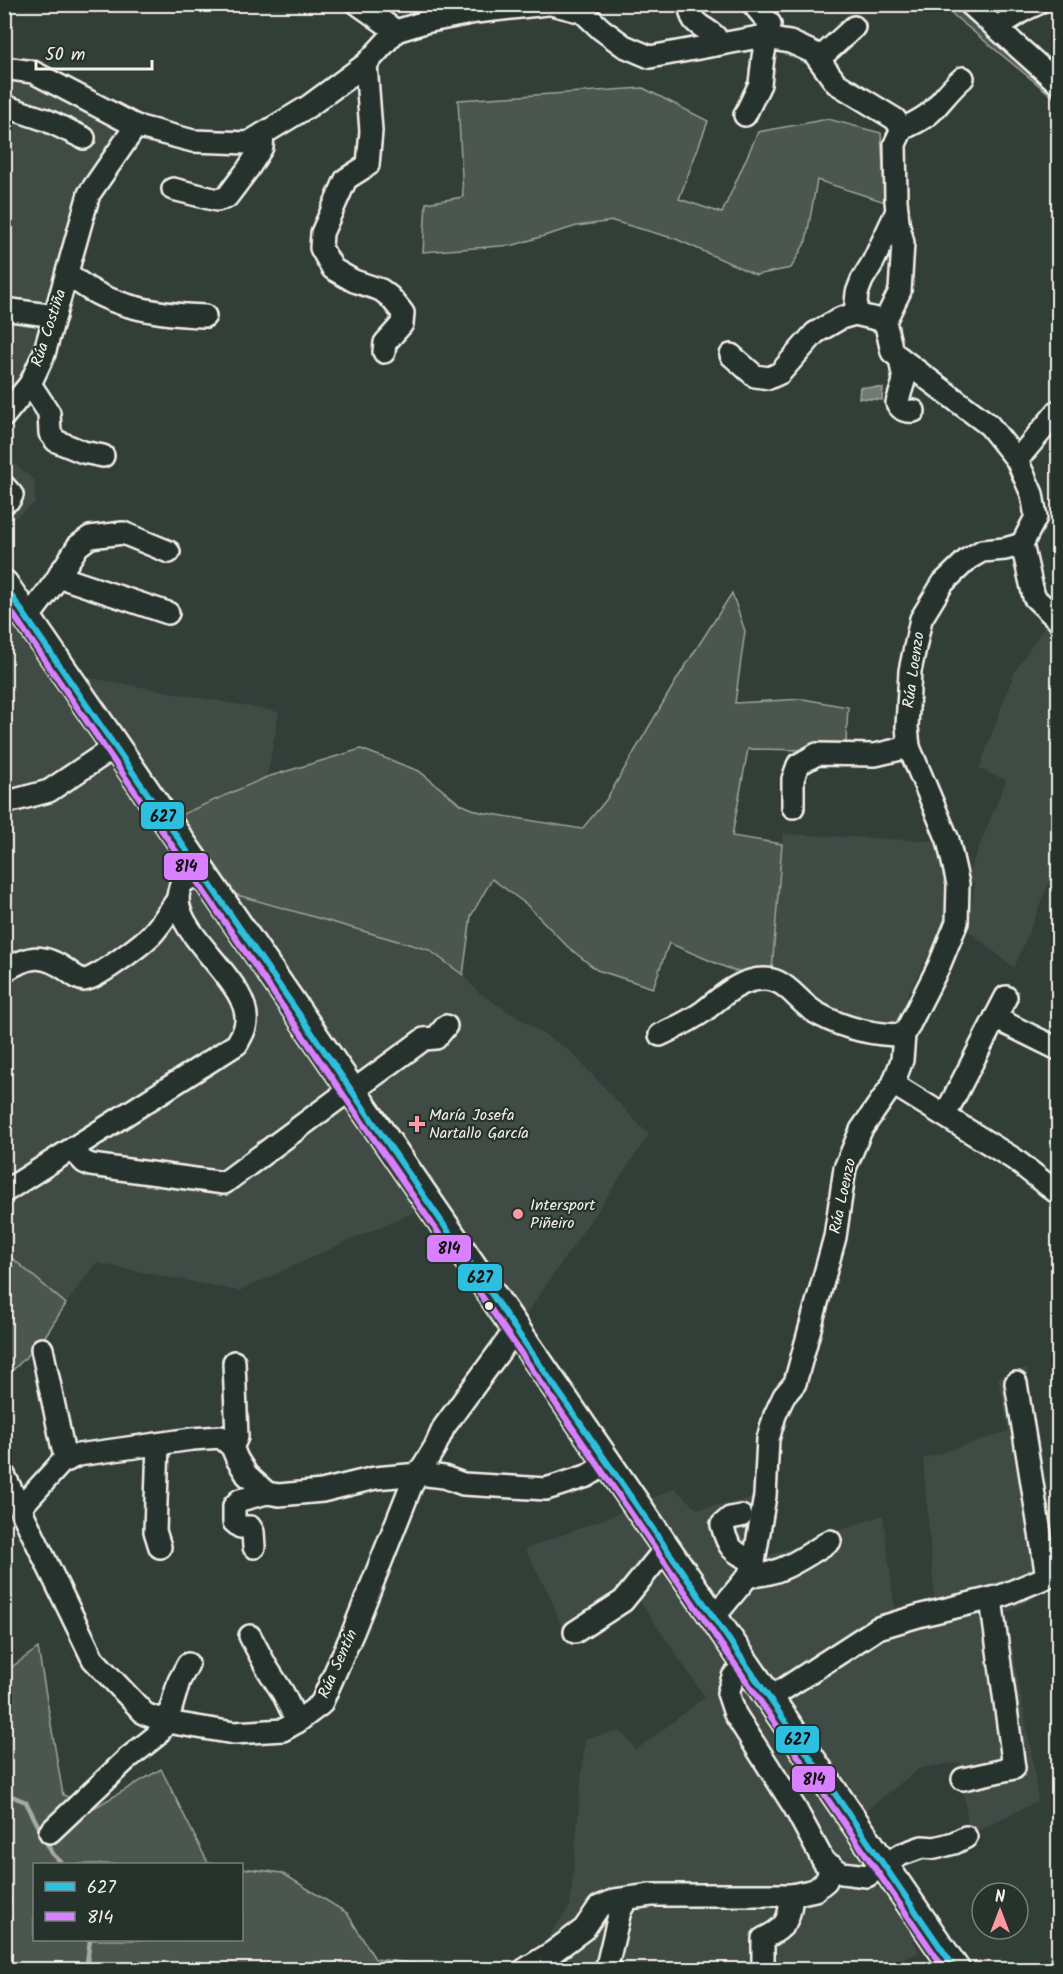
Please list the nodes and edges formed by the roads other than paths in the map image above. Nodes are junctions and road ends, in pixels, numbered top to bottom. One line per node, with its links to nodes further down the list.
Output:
1 (358, 4): 9 (street)
2 (549, 4): 9 (street); 11 (street)
3 (690, 4): 11 (street)
4 (753, 4): 10 (street)
5 (970, 4): 8 (street)
6 (1037, 4): 8 (street)
7 (854, 27): 12 (street)
8 (996, 28): 16 (street)
9 (396, 31): 13 (street)
10 (768, 39): 11 (street); 12 (street); 18 (street)
11 (716, 45)
12 (819, 59): 20 (street)
13 (366, 64): 21 (street); 31 (street)
14 (4, 68): 19 (street)
15 (963, 78): 20 (street)
16 (1059, 83)
17 (4, 106): 22 (street)
18 (746, 115)
19 (136, 126): 21 (street); 25 (street, Rúa Costiña)
20 (902, 129): 24 (street)
21 (262, 134): 23 (street)
22 (84, 138)
23 (172, 189)
24 (897, 210): 27 (street); 30 (street)
25 (67, 272): 28 (street, Rúa Costiña); 29 (street, Rúa Costiña)
26 (4, 309): 28 (street)
27 (855, 314): 30 (street); 32 (street)
28 (55, 316): 34 (street, Rúa Costiña)
29 (206, 316)
30 (885, 321): 33 (street)
31 (384, 352)
32 (731, 355)
33 (900, 358): 35 (street); 39 (street)
34 (30, 384): 37 (street, Rúa Costiña); 38 (street, Rúa Costiña)
35 (914, 411)
36 (1059, 411): 39 (street)
37 (4, 416)
38 (104, 456)
39 (1017, 460): 42 (street)
40 (4, 486): 41 (street)
41 (4, 503)
42 (1022, 544): 48 (street); 50 (street, Rúa Loenzo)
43 (169, 552): 44 (street)
44 (61, 571): 46 (street); 47 (street)
45 (4, 584): 47 (main road)
46 (168, 613)
47 (28, 618): 49 (main road)
48 (1059, 620)
49 (116, 746): 51 (street); 53 (main road)
50 (909, 747): 52 (street); 60 (street, Rúa Loenzo)
51 (4, 803)
52 (793, 807)
53 (201, 870): 54 (street); 63 (main road)
54 (178, 899): 55 (street); 65 (street)
55 (4, 970)
56 (1006, 997): 57 (street)
57 (995, 1018): 61 (street); 64 (street)
58 (446, 1026): 63 (street)
59 (660, 1035): 60 (street)
60 (904, 1035): 62 (street, Rúa Loenzo)
61 (1059, 1048)
62 (893, 1084): 64 (street); 85 (street, Rúa Loenzo)
63 (352, 1090): 65 (street); 68 (main road)
64 (945, 1116): 67 (street)
65 (72, 1149): 66 (street)
66 (4, 1192)
67 (1059, 1192)
68 (516, 1329): 75 (main road); 76 (street, Rúa Sentín)
69 (42, 1349): 74 (street)
70 (234, 1362): 73 (street)
71 (1016, 1383): 86 (street)
72 (158, 1444): 73 (street); 74 (street); 82 (street)
73 (232, 1447): 78 (street)
74 (68, 1460): 79 (street)
75 (608, 1463): 76 (street); 84 (main road)
76 (419, 1474): 78 (street); 94 (street, Rúa Sentín)
77 (4, 1475): 79 (street, Rúa Sentín)
78 (267, 1493): 83 (street)
79 (13, 1502): 93 (street, Rúa Sentín)
80 (741, 1516): 85 (street)
81 (830, 1541): 85 (street)
82 (160, 1547)
83 (254, 1547)
84 (666, 1548): 87 (main road); 88 (street)
85 (751, 1569): 87 (street)
86 (991, 1599): 92 (street); 95 (street)
87 (714, 1617): 90 (main road)
88 (575, 1632)
89 (250, 1635): 94 (street)
90 (746, 1663): 92 (main road); 99 (street)
91 (188, 1664): 93 (street)
92 (770, 1698): 98 (main road)
93 (167, 1722): 94 (street, Rúa Sentín); 96 (street)
94 (297, 1722)
95 (963, 1779)
96 (50, 1832)
97 (966, 1837): 98 (street)
98 (884, 1865): 99 (street); 105 (main road)
99 (831, 1866): 100 (street)
100 (792, 1895): 101 (street); 104 (street)
101 (627, 1899): 102 (street); 103 (street)
102 (524, 1970)
103 (604, 1970)
104 (763, 1970)
105 (956, 1970)

